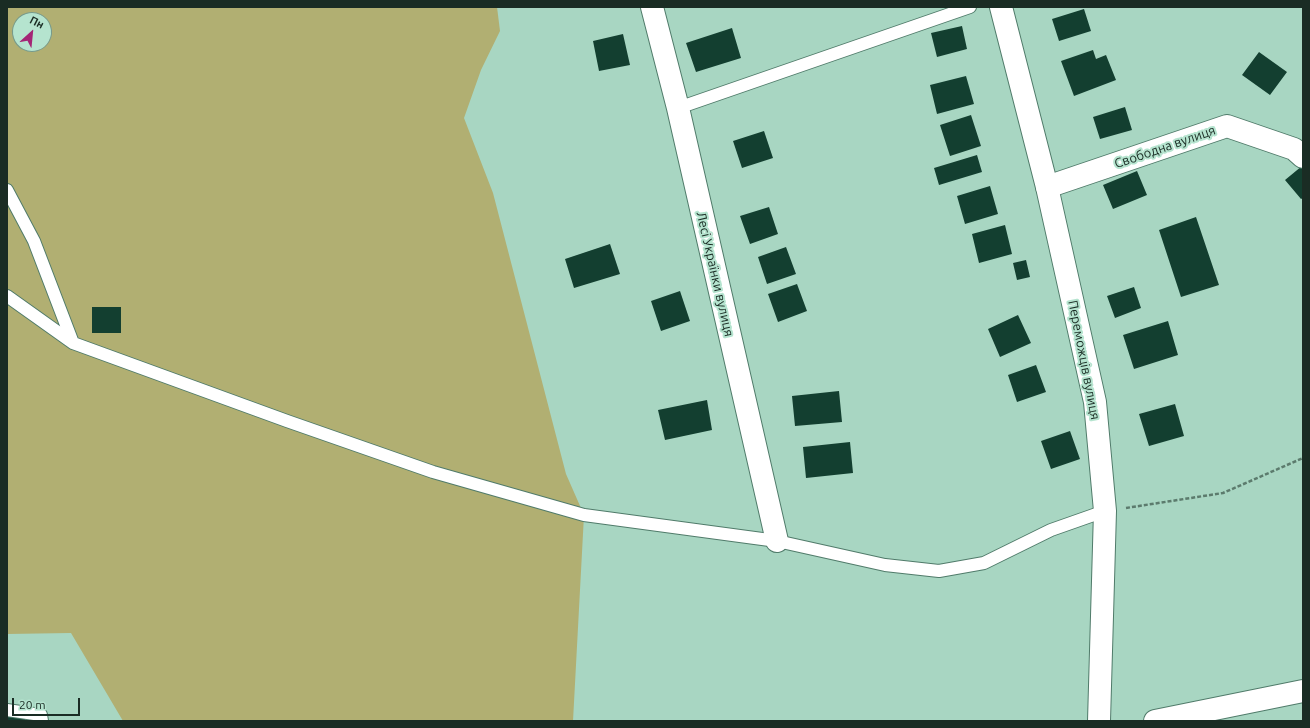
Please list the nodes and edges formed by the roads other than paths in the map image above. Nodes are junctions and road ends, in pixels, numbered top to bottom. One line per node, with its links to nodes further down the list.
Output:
1 (652, 7): 4 (street, Лесі Українки вулиця)
2 (970, 7): 4 (lane)
3 (1001, 7): 6 (street, Переможців вулиця)
4 (678, 108): 11 (street, Лесі Українки вулиця)
5 (1303, 157): 6 (street, Свободна вулиця)
6 (1047, 187): 10 (street, Переможців вулиця)
7 (7, 190): 9 (lane)
8 (7, 296): 9 (lane)
9 (73, 343): 11 (lane)
10 (1106, 512): 11 (lane); 15 (street, Переможців вулиця)
11 (777, 541)
12 (1303, 691): 16 (street)
13 (7, 710): 14 (lane)
14 (42, 721)
15 (1100, 721)
16 (1155, 721)

